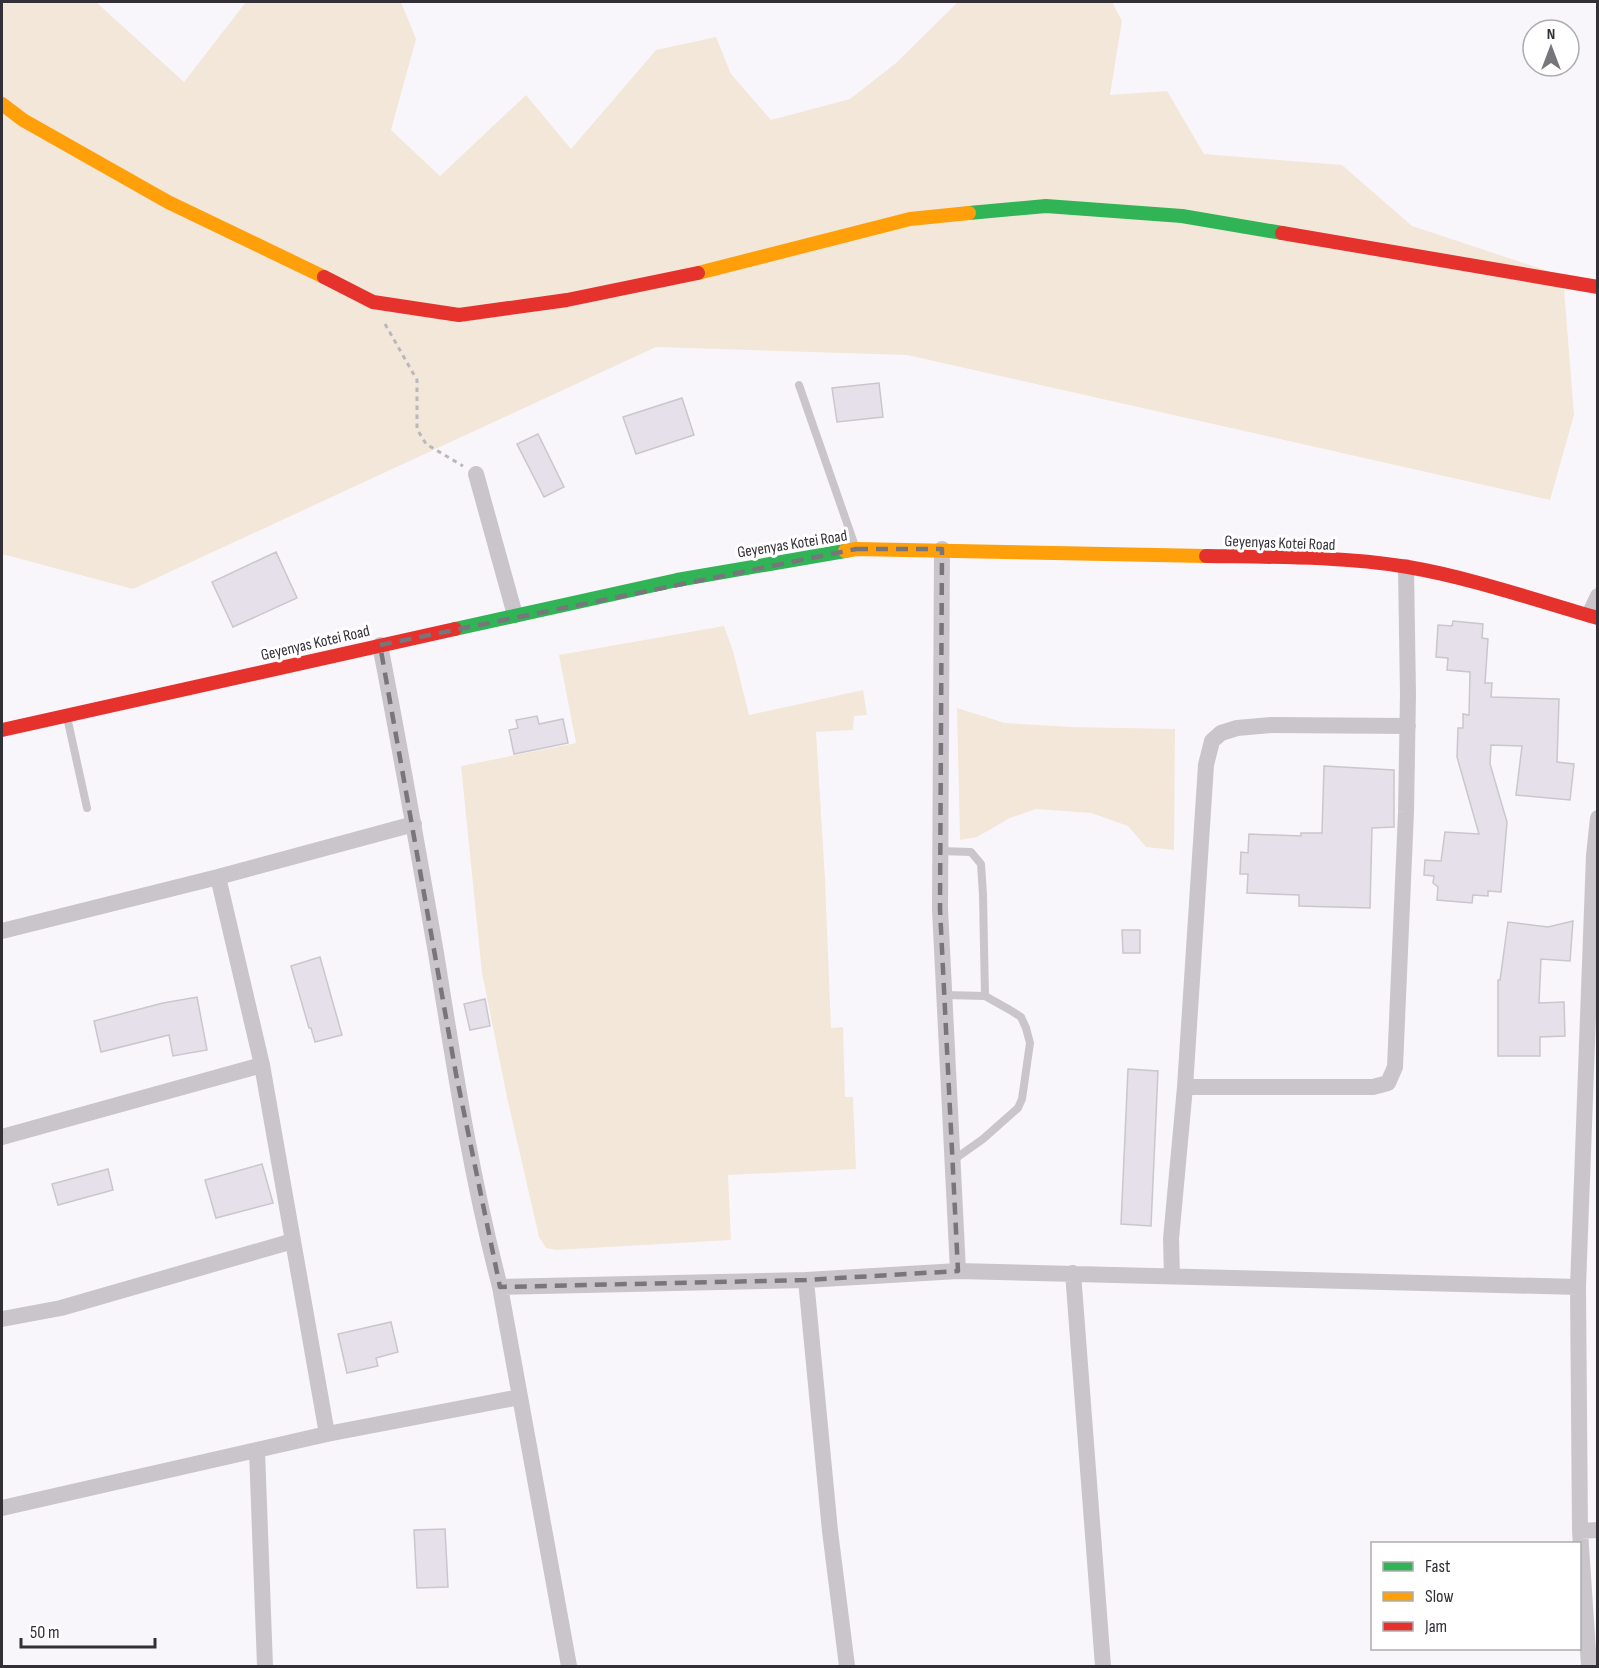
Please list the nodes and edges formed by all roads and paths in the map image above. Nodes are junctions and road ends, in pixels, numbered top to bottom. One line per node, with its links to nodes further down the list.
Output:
1 (2, 104): 3 (street)
2 (1598, 287): 3 (street)
3 (373, 302): 5 (path)
4 (799, 385): 6 (lane)
5 (476, 474): 10 (street)
6 (856, 549): 7 (street, Geyenyas Kotei Road); 10 (street, Geyenyas Kotei Road)
7 (942, 549): 8 (street, Geyenyas Kotei Road); 19 (street)
8 (1406, 567): 11 (street, Geyenyas Kotei Road); 14 (street)
9 (1598, 596): 11 (street)
10 (515, 615): 12 (street, Geyenyas Kotei Road)
11 (1594, 616)
12 (380, 645): 13 (street, Geyenyas Kotei Road); 18 (street)
13 (67, 715): 15 (street, Geyenyas Kotei Road); 16 (lane)
14 (1408, 726): 26 (street); 26 (street)
15 (2, 730)
16 (87, 808)
17 (1598, 818): 20 (street)
18 (414, 824): 21 (street); 34 (street)
19 (940, 851): 23 (street); 24 (lane)
20 (1596, 855): 35 (street)
21 (218, 877): 22 (street); 25 (street)
22 (2, 931)
23 (945, 995): 24 (lane); 28 (street)
24 (985, 996): 28 (lane)
25 (262, 1065): 27 (street); 29 (street)
26 (1185, 1087): 32 (street)
27 (2, 1137)
28 (952, 1161): 30 (street)
29 (293, 1241): 36 (street); 38 (street)
30 (958, 1271): 31 (street); 33 (street)
31 (1073, 1273): 32 (street); 48 (street)
32 (1172, 1276): 35 (street)
33 (806, 1280): 34 (street); 47 (street)
34 (500, 1287): 37 (street)
35 (1578, 1287): 42 (street)
36 (2, 1319)
37 (520, 1397): 38 (street); 46 (street)
38 (327, 1434): 39 (street)
39 (257, 1451): 40 (street); 45 (street)
40 (2, 1508)
41 (1598, 1530): 42 (street)
42 (1580, 1531): 43 (street)
43 (1581, 1542)
44 (1581, 1546): 49 (street)
45 (265, 1666)
46 (569, 1666)
47 (847, 1666)
48 (1103, 1666)
49 (1589, 1666)

